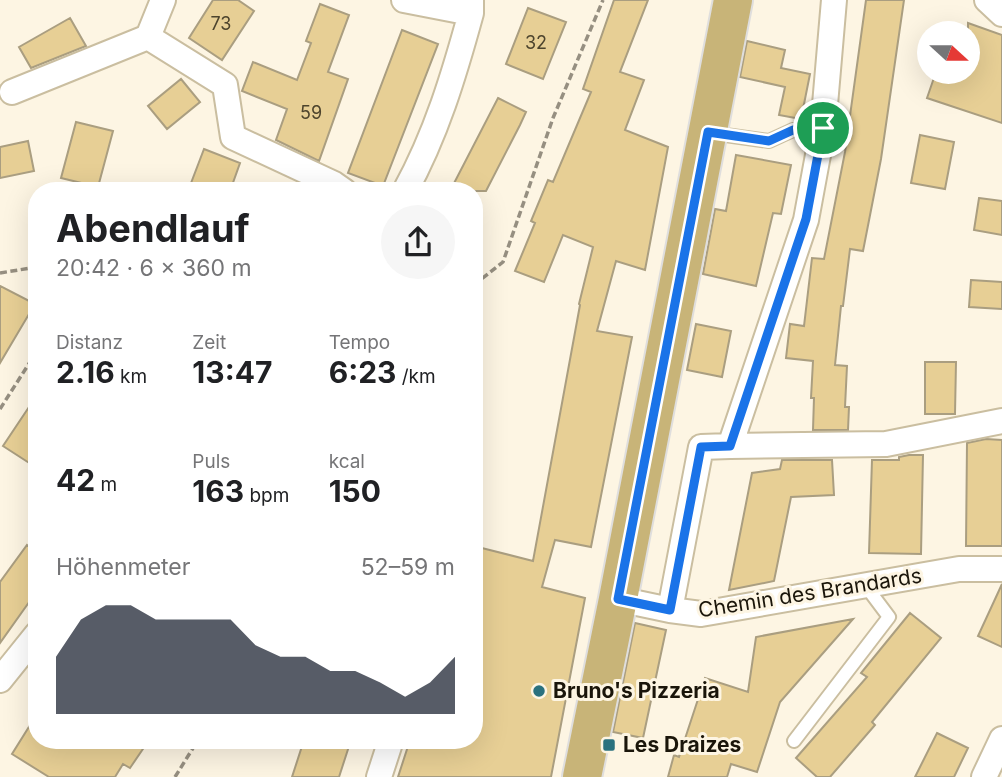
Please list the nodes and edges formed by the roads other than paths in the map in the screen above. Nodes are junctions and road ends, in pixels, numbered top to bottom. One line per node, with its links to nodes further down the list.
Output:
1 (163, 0): 8 (street)
2 (404, 0): 6 (street)
3 (733, 0): 11 (main road)
4 (834, 0): 10 (street)
5 (987, 0): 7 (street)
6 (471, 7): 13 (street)
7 (1002, 14)
8 (148, 37): 9 (street); 12 (street)
9 (12, 92)
10 (823, 128): 11 (lane); 15 (street)
11 (708, 132): 18 (main road)
12 (330, 182)
13 (410, 182)
14 (1002, 421): 15 (street)
15 (730, 446): 19 (street)
16 (1002, 569): 17 (street, Chemin des Brandards)
17 (865, 585): 19 (street, Chemin des Brandards); 22 (lane)
18 (618, 599): 19 (street, Chemin des Brandards); 26 (main road)
19 (670, 610)
20 (28, 645): 21 (street)
21 (0, 680)
22 (794, 741)
23 (1000, 747): 27 (street)
24 (388, 749): 25 (street)
25 (379, 777)
26 (582, 777)
27 (984, 777)

